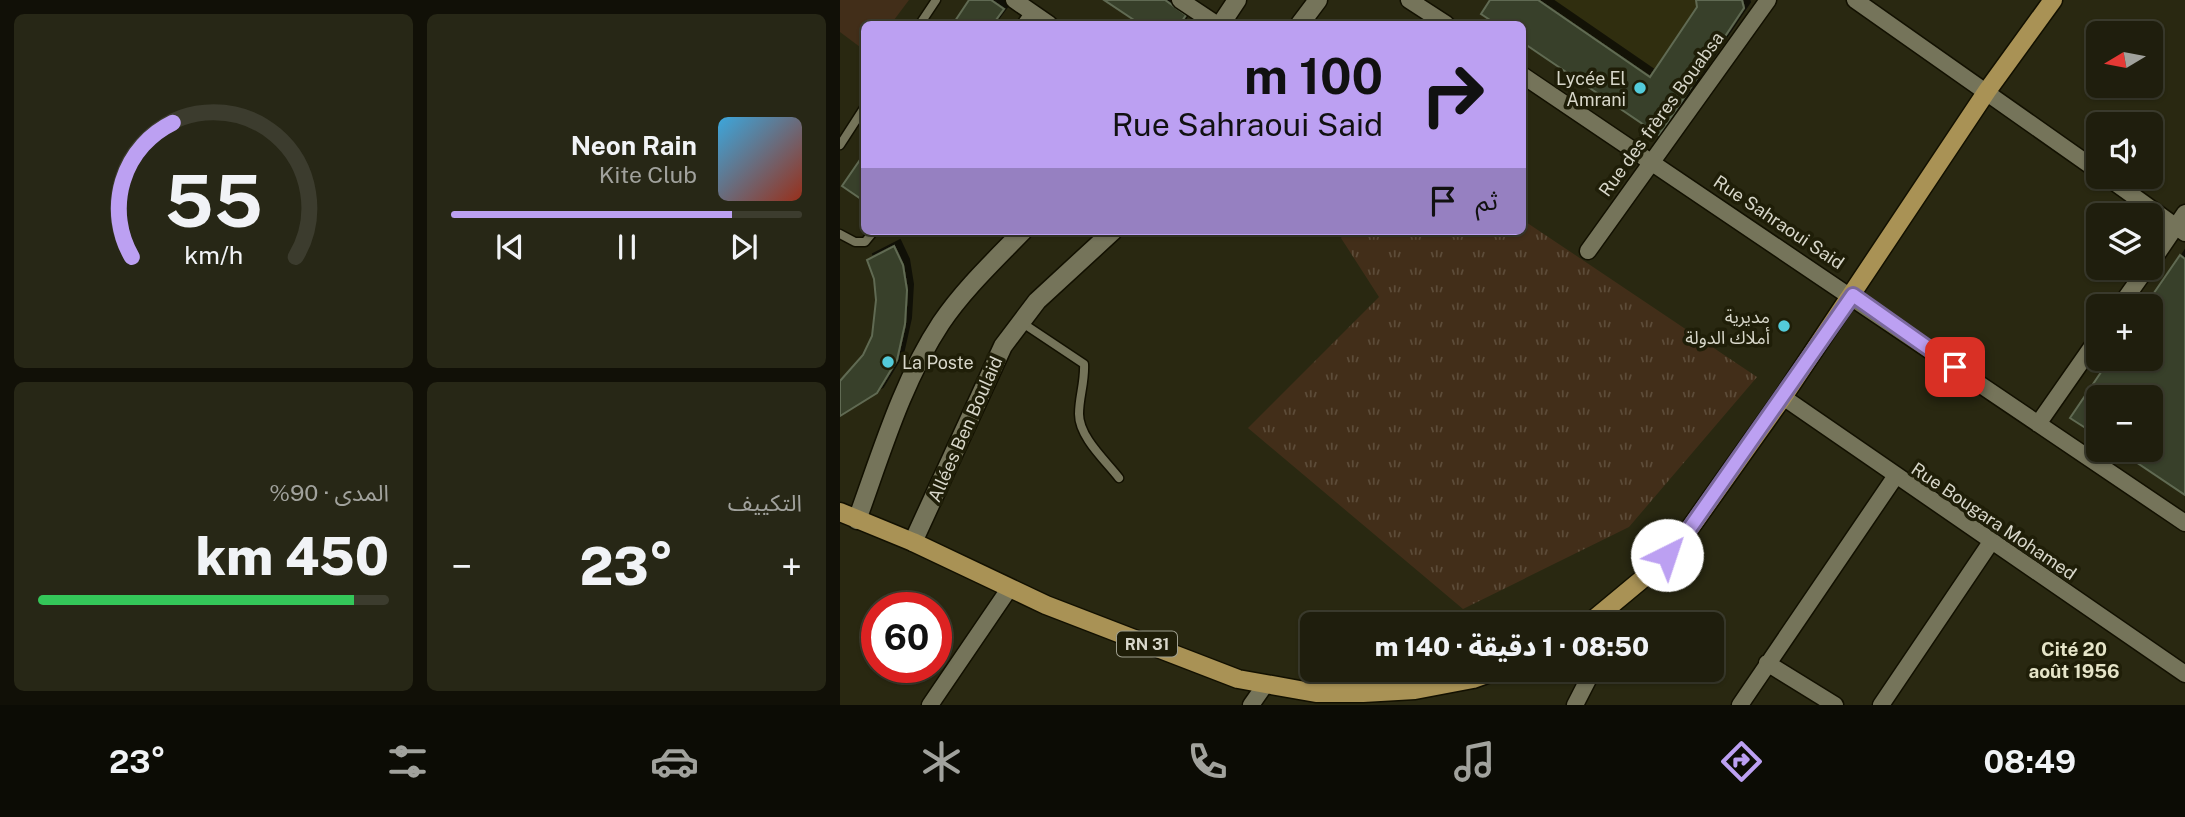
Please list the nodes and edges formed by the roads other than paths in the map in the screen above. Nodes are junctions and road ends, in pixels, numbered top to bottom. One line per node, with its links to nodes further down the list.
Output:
1 (936, 0): 11 (lane)
2 (1014, 0): 10 (street)
3 (1180, 0): 12 (street)
4 (1237, 0): 13 (main road)
5 (1318, 0): 14 (main road)
6 (1409, 0): 15 (street)
7 (1768, 0): 20 (street, Rue des frères Bouabsa)
8 (1855, 0): 17 (street)
9 (2053, 0): 17 (main road)
10 (1026, 18)
11 (922, 21)
12 (1213, 21)
13 (1220, 21)
14 (1302, 21)
15 (1441, 21)
16 (1526, 78): 20 (street, Rue Sahraoui Said)
17 (1987, 91): 21 (street); 30 (main road)
18 (861, 113): 19 (lane)
19 (840, 145)
20 (1651, 159): 29 (street, Rue des frères Bouabsa); 30 (street, Rue Sahraoui Said)
21 (2086, 162)
22 (2126, 189): 23 (street)
23 (2182, 224): 28 (street)
24 (840, 234): 25 (lane)
25 (871, 235)
26 (1019, 235): 38 (main road)
27 (1109, 235): 31 (main road, Allées Ben Boulaid)
28 (2163, 247)
29 (1588, 251)
30 (1853, 295): 33 (main road); 34 (street, Rue Sahraoui Said)
31 (1021, 322): 36 (lane); 40 (main road, Allées Ben Boulaid)
32 (2086, 355): 34 (street)
33 (1783, 397): 35 (street, Rue Bougara Mohamed); 43 (main road)
34 (2038, 425): 39 (street, Rue Sahraoui Said)
35 (1895, 477): 41 (street, Rue Bougara Mohamed); 44 (street)
36 (1119, 478)
37 (840, 512): 38 (main road, RN 31)
38 (857, 520): 40 (main road, RN 31)
39 (2185, 523)
40 (913, 542): 42 (main road, RN 31)
41 (1992, 542): 45 (street, Rue Bougara Mohamed); 49 (street)
42 (1009, 589): 48 (main road, RN 31); 50 (street)
43 (1611, 612)
44 (1767, 663): 53 (street); 54 (street)
45 (2185, 674)
46 (1457, 682): 48 (main road, RN 31)
47 (1587, 682): 52 (street)
48 (1265, 685): 51 (street)
49 (1887, 703)
50 (930, 705)
51 (1251, 705)
52 (1575, 705)
53 (1740, 705)
54 (1835, 705)

